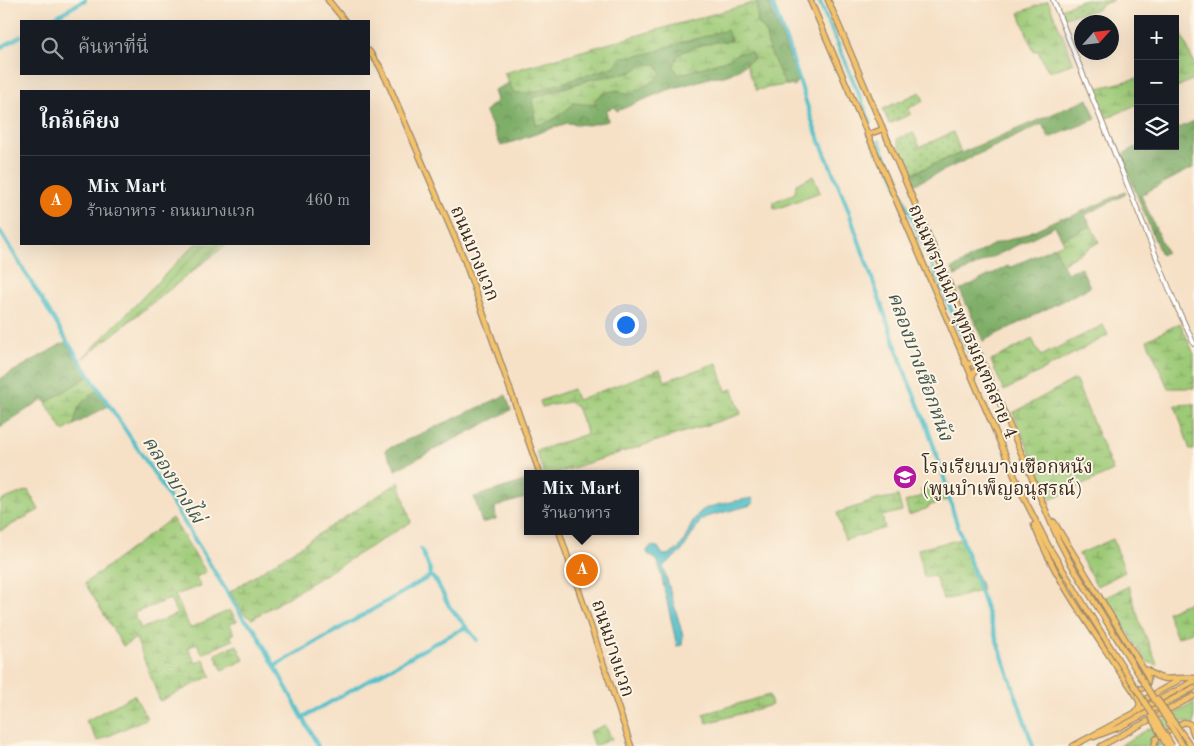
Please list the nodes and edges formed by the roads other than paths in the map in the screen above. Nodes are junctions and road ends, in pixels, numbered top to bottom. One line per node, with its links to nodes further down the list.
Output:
1 (328, 0): 5 (main road)
2 (810, 0): 8 (main road, ถนนพรานนก-พุทธมณฑลสาย 4)
3 (828, 0): 7 (main road, ถนนพรานนก-พุทธมณฑลสาย 4)
4 (1053, 0): 9 (street)
5 (344, 20)
6 (370, 52): 14 (main road, ถนนบางแวก)
7 (883, 128): 8 (main road); 10 (main road, ถนนพรานนก-พุทธมณฑลสาย 4)
8 (868, 135): 11 (main road, ถนนพรานนก-พุทธมณฑลสาย 4)
9 (1194, 344)
10 (980, 355): 11 (main road); 12 (main road, ถนนพรานนก-พุทธมณฑลสาย 4)
11 (965, 363): 13 (main road, ถนนพรานนก-พุทธมณฑลสาย 4)
12 (987, 371): 13 (main road); 16 (main road, ถนนพรานนก-พุทธมณฑลสาย 4)
13 (972, 378): 15 (main road, ถนนพรานนก-พุทธมณฑลสาย 4)
14 (539, 470)
15 (1024, 498): 21 (main road); 26 (main road, ถนนพรานนก-พุทธมณฑลสาย 4, bridge)
16 (1045, 506): 18 (main road); 23 (main road, ถนนพรานนก-พุทธมณฑลสาย 4, bridge)
17 (560, 535): 31 (main road, ถนนบางแวก)
18 (1138, 660): 19 (main road); 21 (main road)
19 (1184, 677): 20 (main road); 25 (main road)
20 (1194, 680): 27 (main road)
21 (1126, 682): 25 (main road)
22 (1194, 688): 30 (main road)
23 (1149, 690): 38 (main road, ถนนพรานนก-พุทธมณฑลสาย 4, bridge); 39 (main road, bridge)
24 (1194, 697): 28 (main road)
25 (1140, 704): 27 (main road)
26 (1146, 705): 36 (main road, bridge); 37 (main road, ถนนพรานนก-พุทธมณฑลสาย 4, bridge)
27 (1135, 713): 30 (main road)
28 (1133, 729): 33 (main road); 34 (main road)
29 (1194, 735): 35 (main road)
30 (1081, 742): 32 (main road)
31 (631, 746)
32 (1073, 746)
33 (1101, 746)
34 (1109, 746)
35 (1154, 746)
36 (1166, 746)
37 (1172, 746)
38 (1183, 746)
39 (1191, 746)

